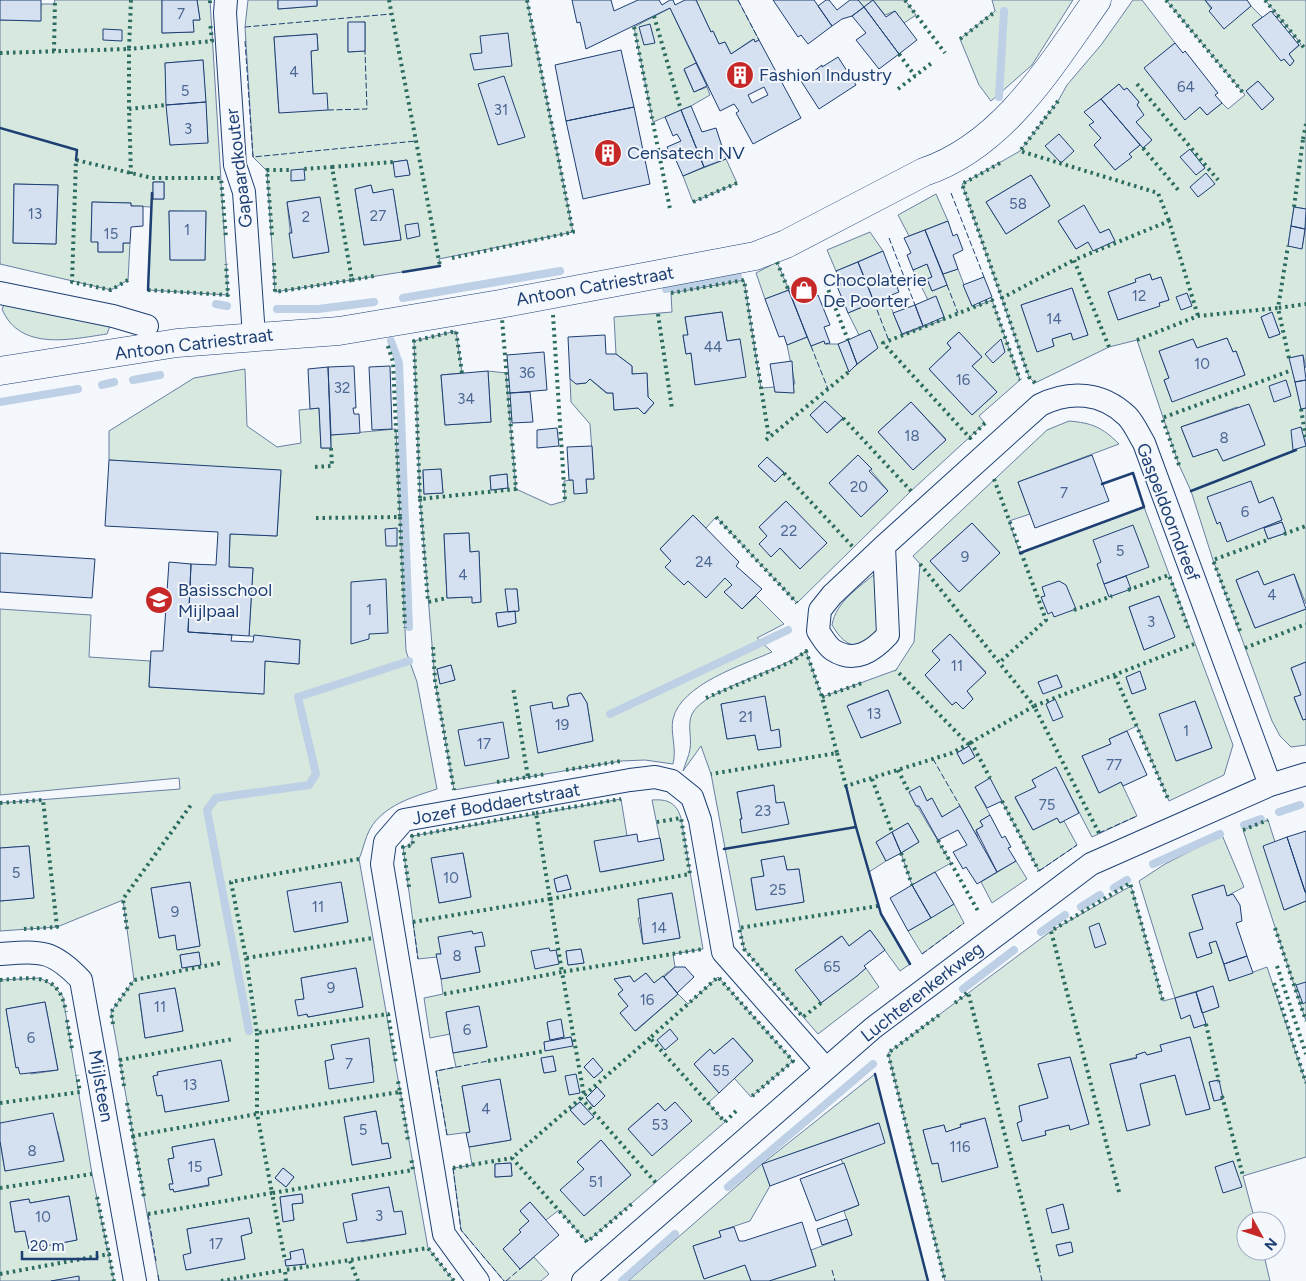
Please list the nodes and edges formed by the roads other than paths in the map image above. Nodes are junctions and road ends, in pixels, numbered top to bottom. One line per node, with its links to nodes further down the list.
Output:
1 (226, 0): 5 (street, Gapaardkouter)
2 (1097, 0): 5 (main road, Antoon Catriestraat)
3 (0, 293): 4 (street)
4 (147, 326)
5 (254, 336): 6 (main road, Antoon Catriestraat)
6 (0, 371)
7 (884, 546): 7 (street, Gaspeldoorndreef); 9 (street, Gaspeldoorndreef)
8 (1306, 774): 9 (street, Luchterenkerkweg)
9 (1270, 785): 11 (street, Luchterenkerkweg)
10 (0, 954): 12 (street, Mijlsteen)
11 (826, 1069): 13 (street, Jozef Boddaertstraat); 14 (street, Luchterenkerkweg)
12 (135, 1281)
13 (478, 1281)
14 (583, 1281)

